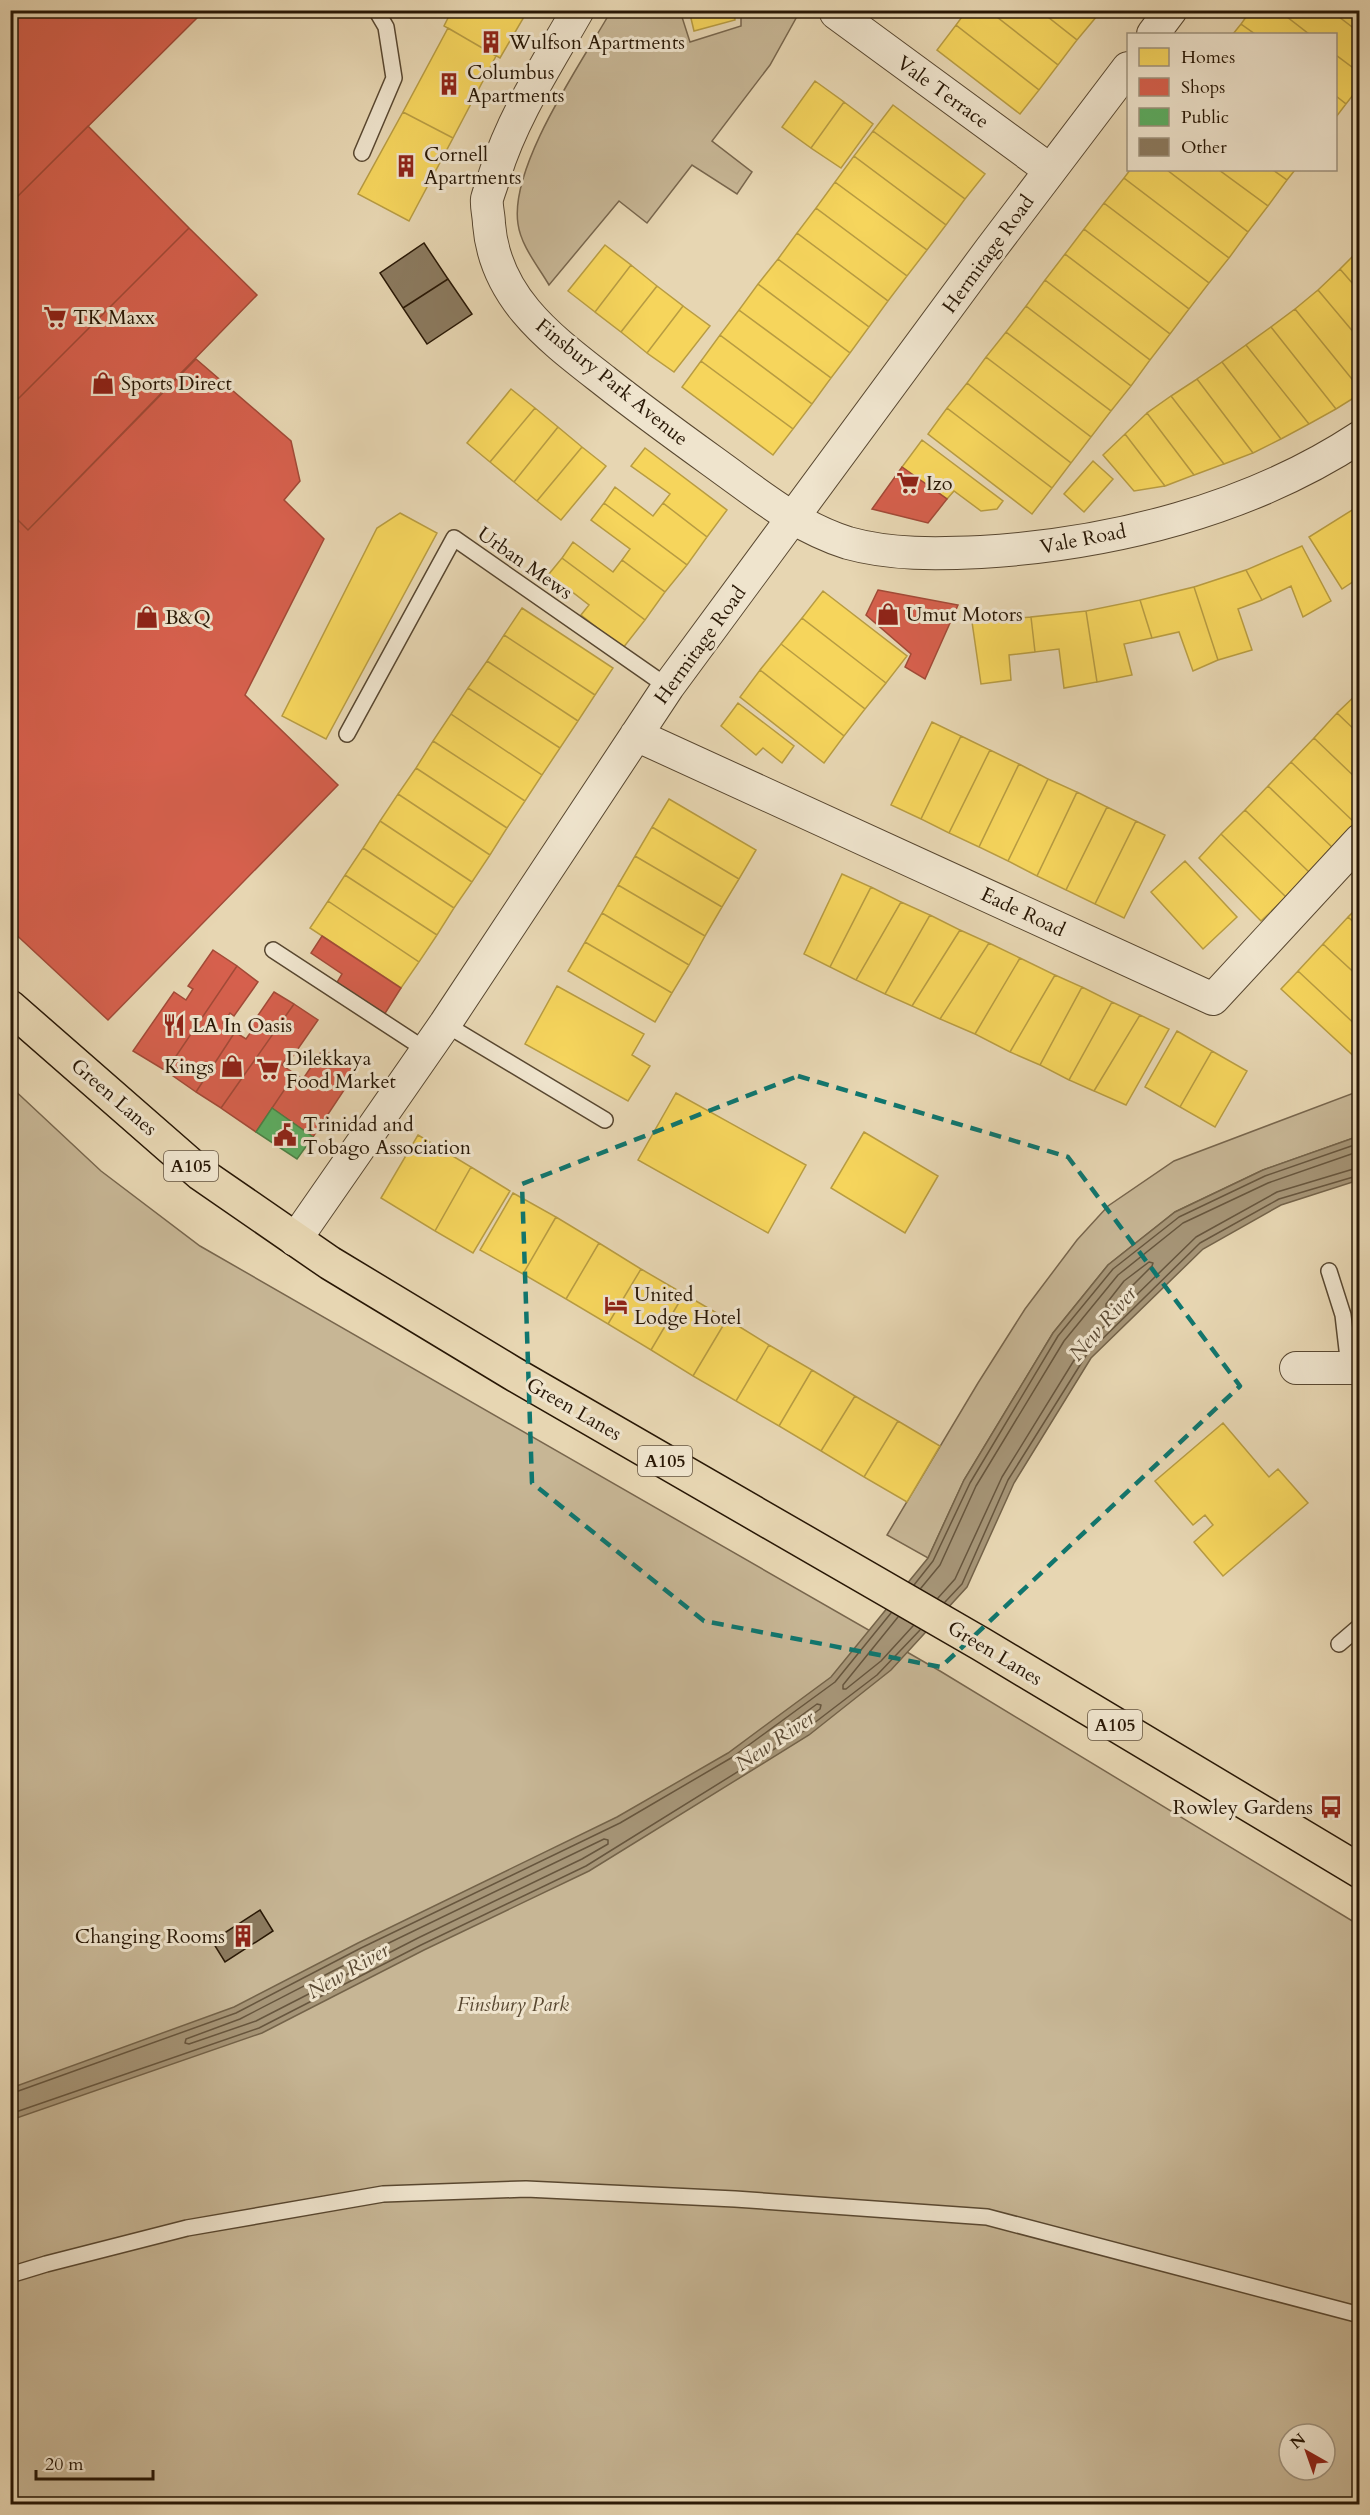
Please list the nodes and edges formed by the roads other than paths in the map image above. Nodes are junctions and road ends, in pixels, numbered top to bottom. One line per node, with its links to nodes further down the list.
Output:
1 (376, 10): 7 (lane)
2 (578, 10): 10 (street, Finsbury Park Avenue)
3 (1171, 10): 5 (street)
4 (837, 12): 8 (street, Vale Terrace)
5 (1155, 33)
6 (1127, 69): 8 (street, Hermitage Road)
7 (362, 153)
8 (1050, 170): 10 (street, Hermitage Road)
9 (1359, 437): 10 (street, Vale Road)
10 (794, 520): 11 (street, Hermitage Road)
11 (668, 687): 12 (lane, Urban Mews); 13 (street, Hermitage Road)
12 (347, 734)
13 (636, 735): 14 (street, Eade Road); 17 (street, Hermitage Road)
14 (1359, 840)
15 (273, 950): 18 (lane)
16 (10, 1007): 20 (main road, Green Lanes / A105)
17 (445, 1024): 18 (street, Hermitage Road); 19 (lane)
18 (426, 1050): 20 (street, Hermitage Road)
19 (605, 1120)
20 (296, 1240): 26 (main road, Green Lanes / A105)
21 (1329, 1272): 23 (lane)
22 (1296, 1368): 23 (street)
23 (1354, 1368)
24 (1359, 1626): 25 (lane)
25 (1339, 1644)
26 (1359, 1871)
27 (10, 2275): 28 (lane)
28 (1359, 2315)

